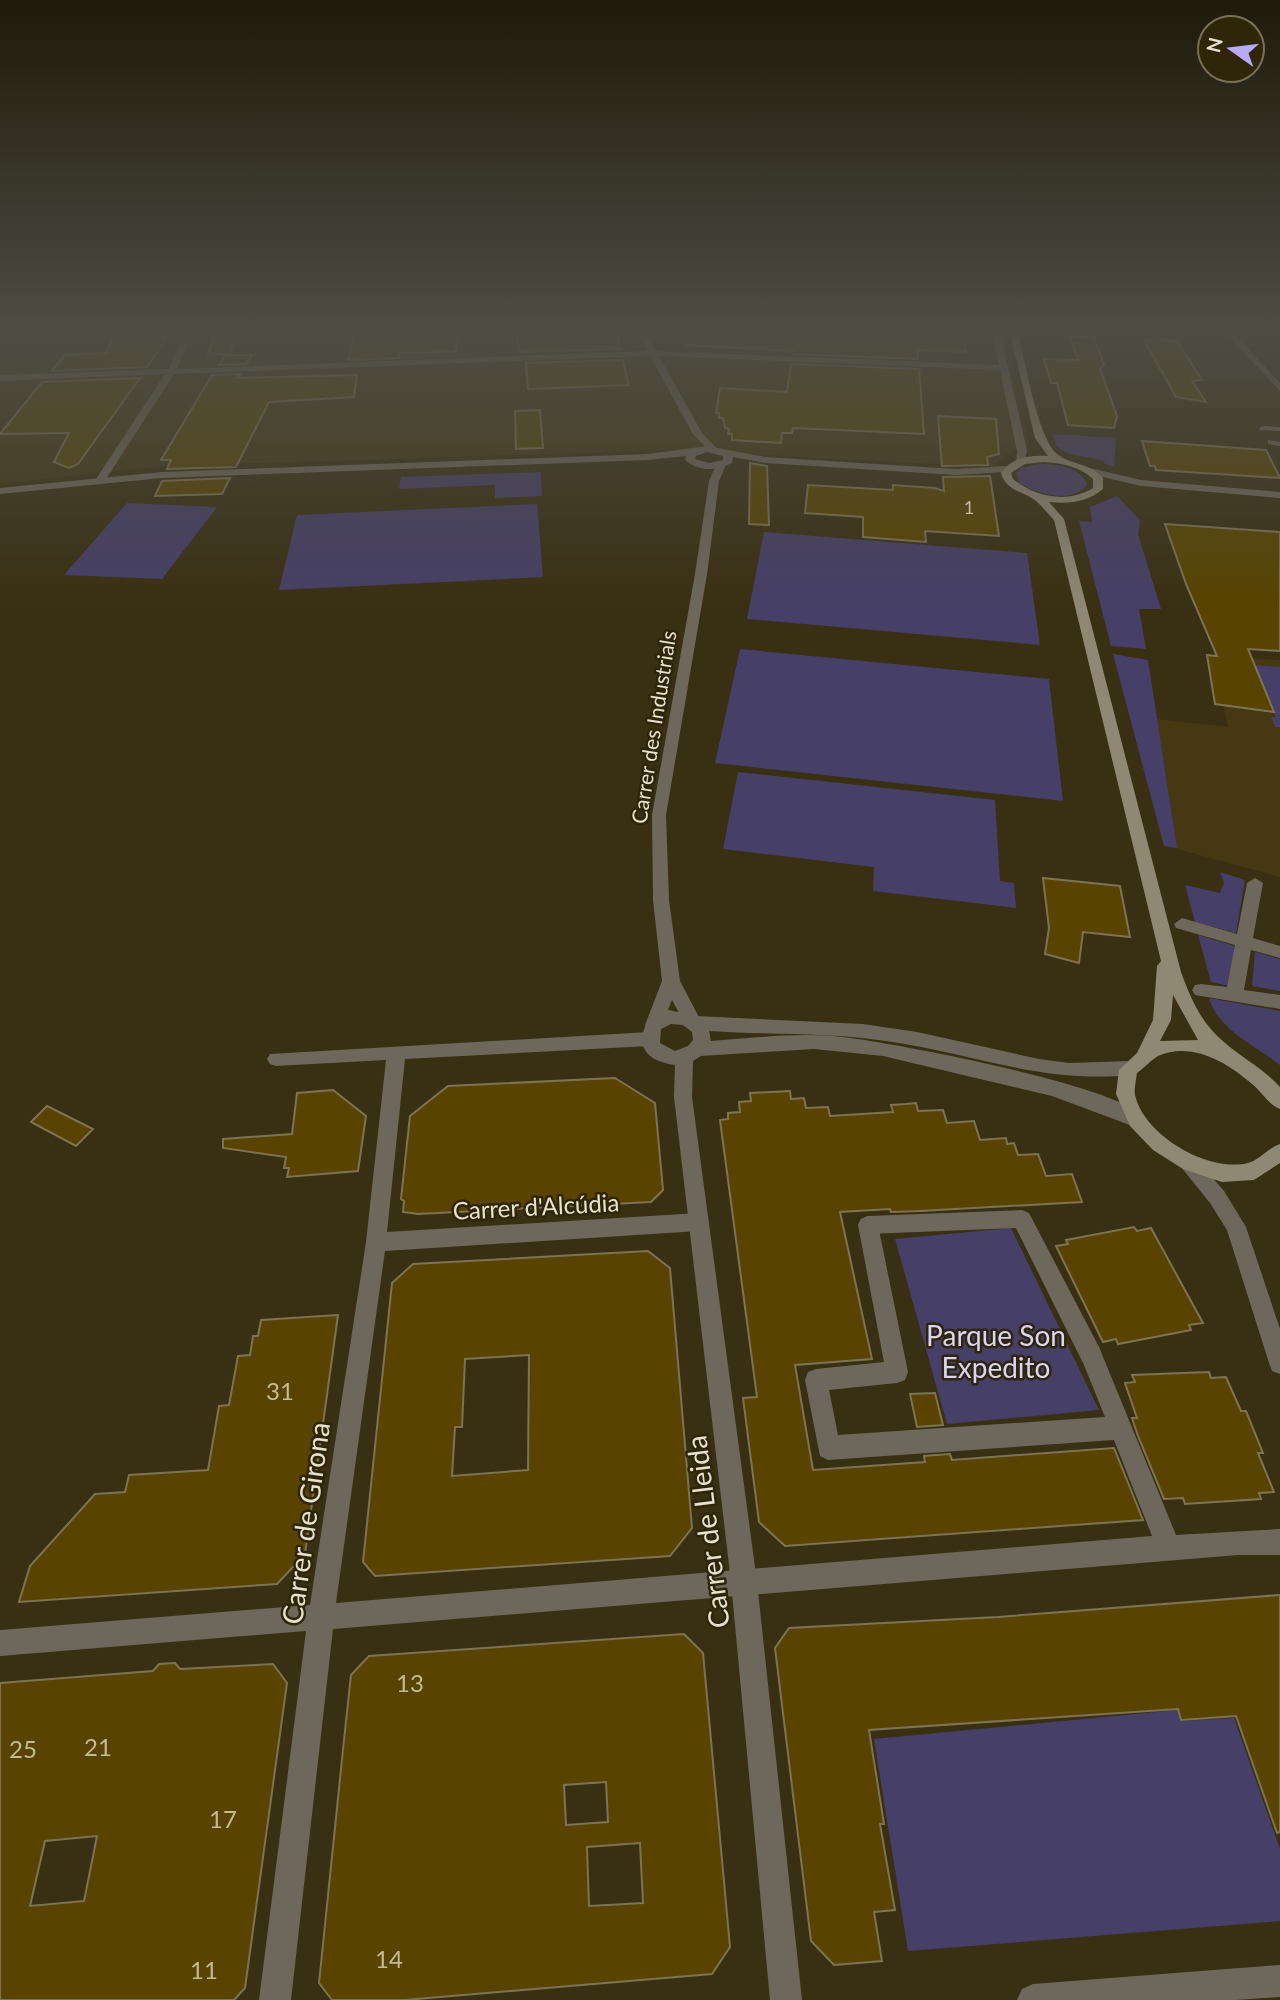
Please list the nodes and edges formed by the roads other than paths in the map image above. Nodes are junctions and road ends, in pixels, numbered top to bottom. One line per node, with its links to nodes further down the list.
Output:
1 (140, 421): 17 (street)
2 (691, 421): 7 (street)
3 (1016, 421): 13 (street)
4 (1036, 421): 8 (main road)
5 (1263, 428): 6 (lane)
6 (1280, 429)
7 (698, 434): 9 (street); 10 (street)
8 (1040, 438): 12 (main road); 13 (main road)
9 (713, 450): 10 (street); 11 (street)
10 (697, 458): 11 (street); 17 (street); 18 (street)
11 (723, 460): 16 (street); 18 (street, Carrer des Industrials)
12 (1061, 460): 13 (main road); 15 (main road)
13 (1024, 461): 14 (main road)
14 (1007, 469): 16 (street); 19 (main road)
15 (1090, 471): 20 (street); 21 (main road)
16 (956, 472): 19 (street)
17 (101, 479): 22 (street)
18 (714, 481): 32 (street, Carrer des Industrials)
19 (1011, 484): 24 (main road)
20 (1155, 484): 21 (street); 23 (street)
21 (1098, 489): 25 (main road)
22 (0, 491)
23 (1280, 495)
24 (1038, 496): 25 (main road); 26 (main road)
25 (1076, 499): 26 (main road)
26 (1058, 519): 31 (main road)
27 (1255, 883): 29 (street)
28 (1182, 924): 29 (street)
29 (1243, 942): 30 (street); 34 (street)
30 (1280, 952)
31 (1166, 953): 39 (main road); 42 (main road)
32 (671, 981): 36 (street, Carrer des Industrials); 37 (street, Carrer des Industrials)
33 (1201, 990): 34 (street)
34 (1234, 995): 35 (street)
35 (1280, 1002)
36 (693, 1022): 37 (street); 38 (street); 43 (street)
37 (651, 1032): 38 (street); 40 (street)
38 (691, 1054): 45 (street); 48 (street, Carrer de Lleida)
39 (1145, 1054): 42 (main road); 43 (main road)
40 (396, 1055): 41 (street); 49 (street, Carrer de Girona)
41 (276, 1059)
42 (1240, 1062): 44 (main road)
43 (1130, 1068): 45 (main road)
44 (1277, 1095)
45 (1135, 1119): 47 (main road)
46 (1278, 1157): 47 (main road)
47 (1187, 1162): 50 (street)
48 (699, 1222): 49 (street, Carrer d'Alcúdia); 54 (street, Carrer de Lleida)
49 (376, 1242): 55 (street, Carrer de Girona)
50 (1280, 1363)
51 (1120, 1428): 51 (street); 53 (street)
52 (1280, 1542): 53 (street)
53 (1169, 1548): 54 (street)
54 (744, 1582): 55 (street); 59 (street, Carrer de Lleida)
55 (321, 1617): 56 (street); 58 (street, Carrer de Girona)
56 (0, 1643)
57 (1280, 1981): 60 (street)
58 (275, 2000)
59 (786, 2000)
60 (1034, 2000)

